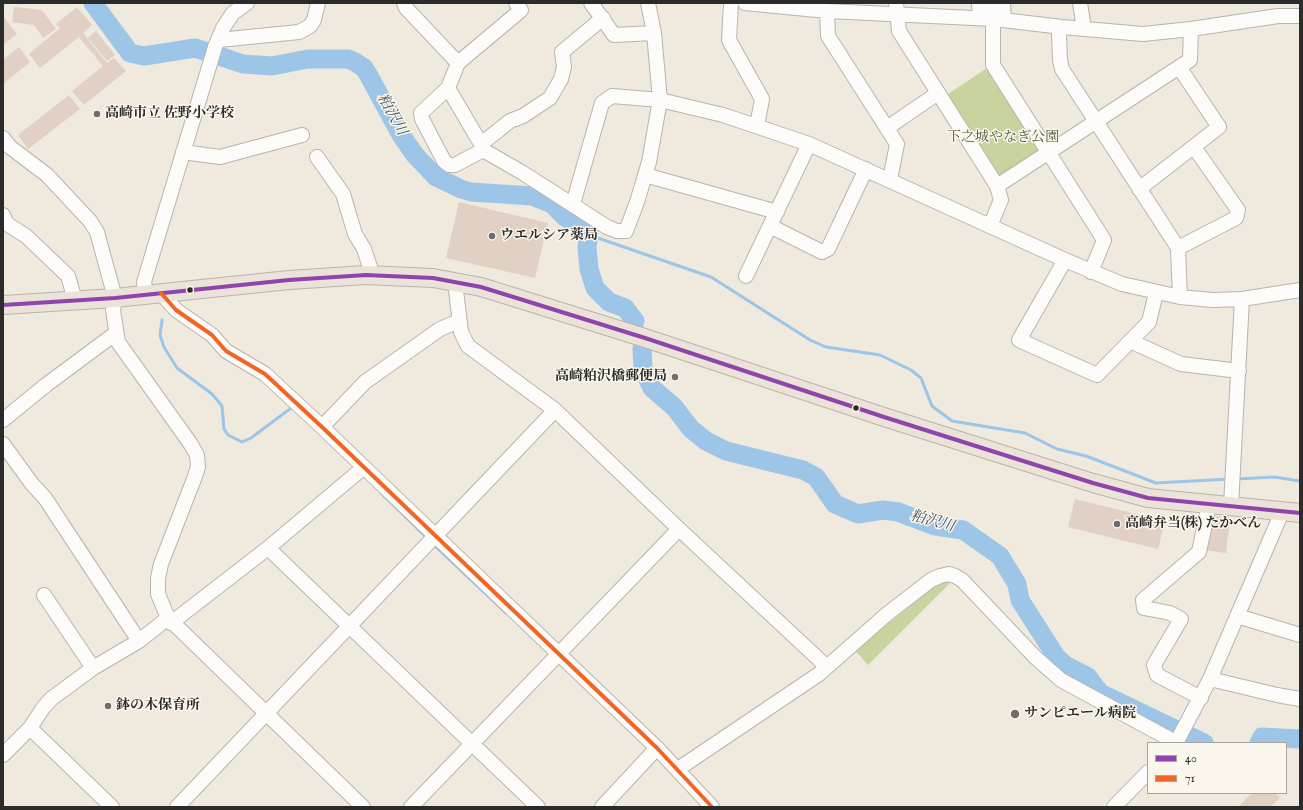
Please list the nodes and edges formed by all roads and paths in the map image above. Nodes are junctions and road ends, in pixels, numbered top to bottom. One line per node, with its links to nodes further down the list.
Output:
1 (247, 3): 22 (street)
2 (318, 3): 22 (street)
3 (404, 3): 23 (street)
4 (516, 3): 23 (street)
5 (591, 3): 16 (street)
6 (648, 3): 21 (street)
7 (731, 3): 29 (street)
8 (745, 3): 14 (street)
9 (979, 3): 17 (street)
10 (993, 3): 17 (street)
11 (1003, 3): 17 (street)
12 (1080, 3): 19 (street)
13 (897, 8): 14 (street); 17 (street); 26 (street)
14 (828, 11): 30 (street)
15 (1300, 16): 20 (street)
16 (603, 18): 21 (street); 34 (street)
17 (992, 19): 18 (street); 37 (street)
18 (1062, 27): 19 (street); 28 (street)
19 (1084, 29): 20 (street)
20 (1190, 29): 24 (street)
21 (654, 33): 27 (street)
22 (220, 40): 36 (street)
23 (458, 63): 25 (street)
24 (1178, 67): 28 (street); 35 (street)
25 (448, 88): 34 (street); 34 (street)
26 (938, 93): 30 (street); 42 (street)
27 (660, 100): 29 (street); 40 (street); 44 (street)
28 (1096, 122): 37 (street); 43 (street)
29 (757, 126): 33 (street)
30 (887, 128): 41 (street)
31 (302, 135): 36 (street)
32 (3, 138): 59 (street)
33 (809, 144): 39 (street); 45 (street)
34 (482, 147): 44 (street)
35 (1194, 147): 43 (street); 49 (street)
36 (184, 152): 57 (street)
37 (1048, 152): 42 (street); 51 (street)
38 (317, 157): 52 (street)
39 (866, 169): 41 (street); 47 (street)
40 (645, 176): 44 (street); 45 (street)
41 (890, 180): 48 (street)
42 (997, 186): 48 (street)
43 (1139, 189): 49 (street)
44 (573, 204)
45 (777, 212): 47 (street)
46 (3, 215): 61 (street)
47 (770, 226): 53 (street)
48 (990, 226): 50 (street)
49 (1178, 248): 58 (street)
50 (1065, 260): 51 (street); 65 (street)
51 (1091, 272): 56 (street)
52 (369, 275): 54 (main road); 57 (main road)
53 (746, 276)
54 (455, 282): 63 (street); 72 (main road)
55 (1300, 290): 60 (street)
56 (1156, 293): 58 (street); 65 (street)
57 (154, 294): 59 (main road); 69 (street)
58 (1180, 297): 60 (street)
59 (115, 298): 61 (main road); 64 (street)
60 (1242, 299): 66 (street)
61 (75, 300): 62 (main road)
62 (3, 305)
63 (459, 321): 67 (street); 69 (street)
64 (116, 333): 68 (street); 81 (street)
65 (1130, 341): 66 (street)
66 (1239, 371): 73 (street)
67 (556, 410): 76 (street); 77 (street)
68 (3, 420)
69 (322, 427): 71 (street)
70 (3, 444): 84 (street)
71 (363, 468): 77 (street); 78 (street)
72 (1209, 505): 73 (main road); 89 (street)
73 (1231, 506): 74 (main road)
74 (1282, 512): 75 (main road); 80 (street)
75 (1300, 513)
76 (679, 529): 85 (street); 86 (street)
77 (435, 537): 82 (street); 85 (street)
78 (268, 548): 81 (street); 82 (street)
79 (44, 595): 87 (street)
80 (1237, 616): 83 (street); 88 (street)
81 (169, 620): 84 (street); 91 (street)
82 (349, 627): 91 (street); 94 (street)
83 (1300, 635)
84 (139, 640): 87 (street)
85 (558, 655): 94 (street); 95 (street)
86 (826, 666): 93 (street); 97 (street)
87 (93, 668): 92 (street)
88 (1210, 679): 89 (street); 90 (street)
89 (1201, 698): 93 (street)
90 (1300, 699)
91 (266, 715): 100 (street); 101 (street)
92 (30, 728): 96 (street); 99 (street)
93 (1178, 741)
94 (472, 744): 102 (street); 103 (street)
95 (657, 748): 97 (street); 104 (street)
96 (3, 755)
97 (678, 769): 105 (street)
98 (1147, 773): 106 (street)
99 (112, 807)
100 (177, 807)
101 (363, 807)
102 (412, 807)
103 (538, 807)
104 (602, 807)
105 (712, 807)
106 (1114, 807)

